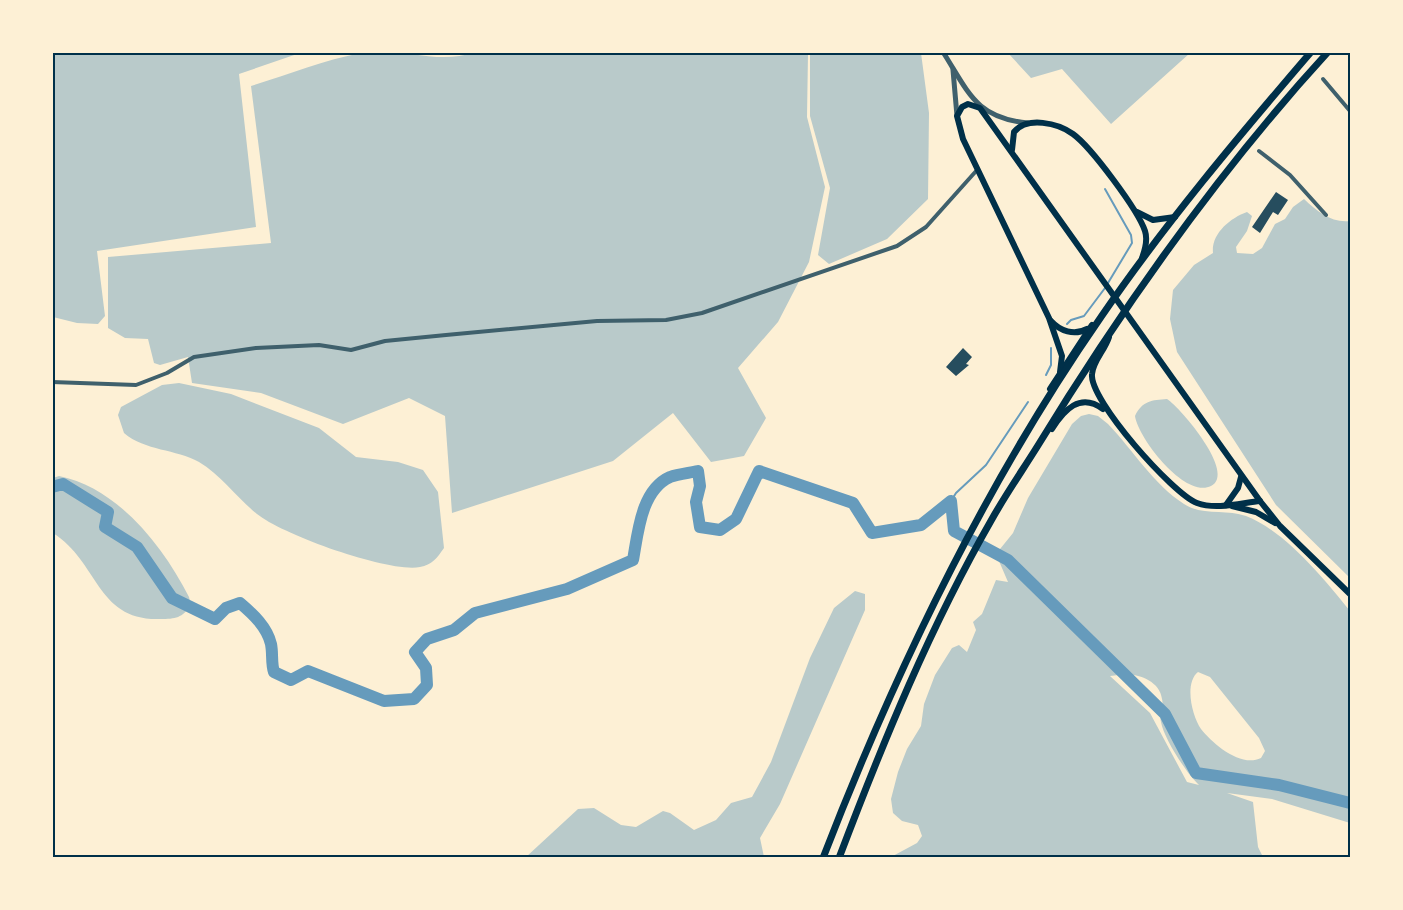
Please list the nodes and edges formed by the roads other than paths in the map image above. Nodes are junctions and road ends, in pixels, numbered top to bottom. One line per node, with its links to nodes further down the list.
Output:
1 (943, 52): 4 (street)
2 (1311, 52): 15 (highway)
3 (1328, 52): 20 (highway)
4 (953, 68): 6 (street); 8 (street)
5 (1323, 78): 7 (street)
6 (980, 108): 8 (main road); 9 (street); 11 (main road)
7 (1350, 111)
8 (957, 116): 12 (main road)
9 (1028, 123): 11 (main road); 13 (main road)
10 (1259, 151): 14 (street)
11 (1012, 154): 26 (main road)
12 (977, 170): 17 (main road); 22 (street)
13 (1134, 210): 15 (main road); 16 (main road)
14 (1326, 215)
15 (1178, 216): 16 (highway)
16 (1140, 265): 18 (highway)
17 (1048, 318): 19 (main road); 21 (main road)
18 (1100, 318): 19 (main road); 23 (highway)
19 (1092, 325): 21 (main road)
20 (1113, 328): 24 (main road); 25 (highway)
21 (1060, 372): 23 (main road)
22 (52, 382)
23 (1045, 404): 31 (highway)
24 (1106, 411): 25 (main road); 28 (main road)
25 (1039, 443): 32 (highway)
26 (1241, 477): 27 (main road); 28 (main road)
27 (1260, 501): 28 (main road); 29 (main road)
28 (1226, 505): 29 (main road)
29 (1280, 526): 30 (main road)
30 (1350, 594)
31 (823, 858)
32 (838, 858)

